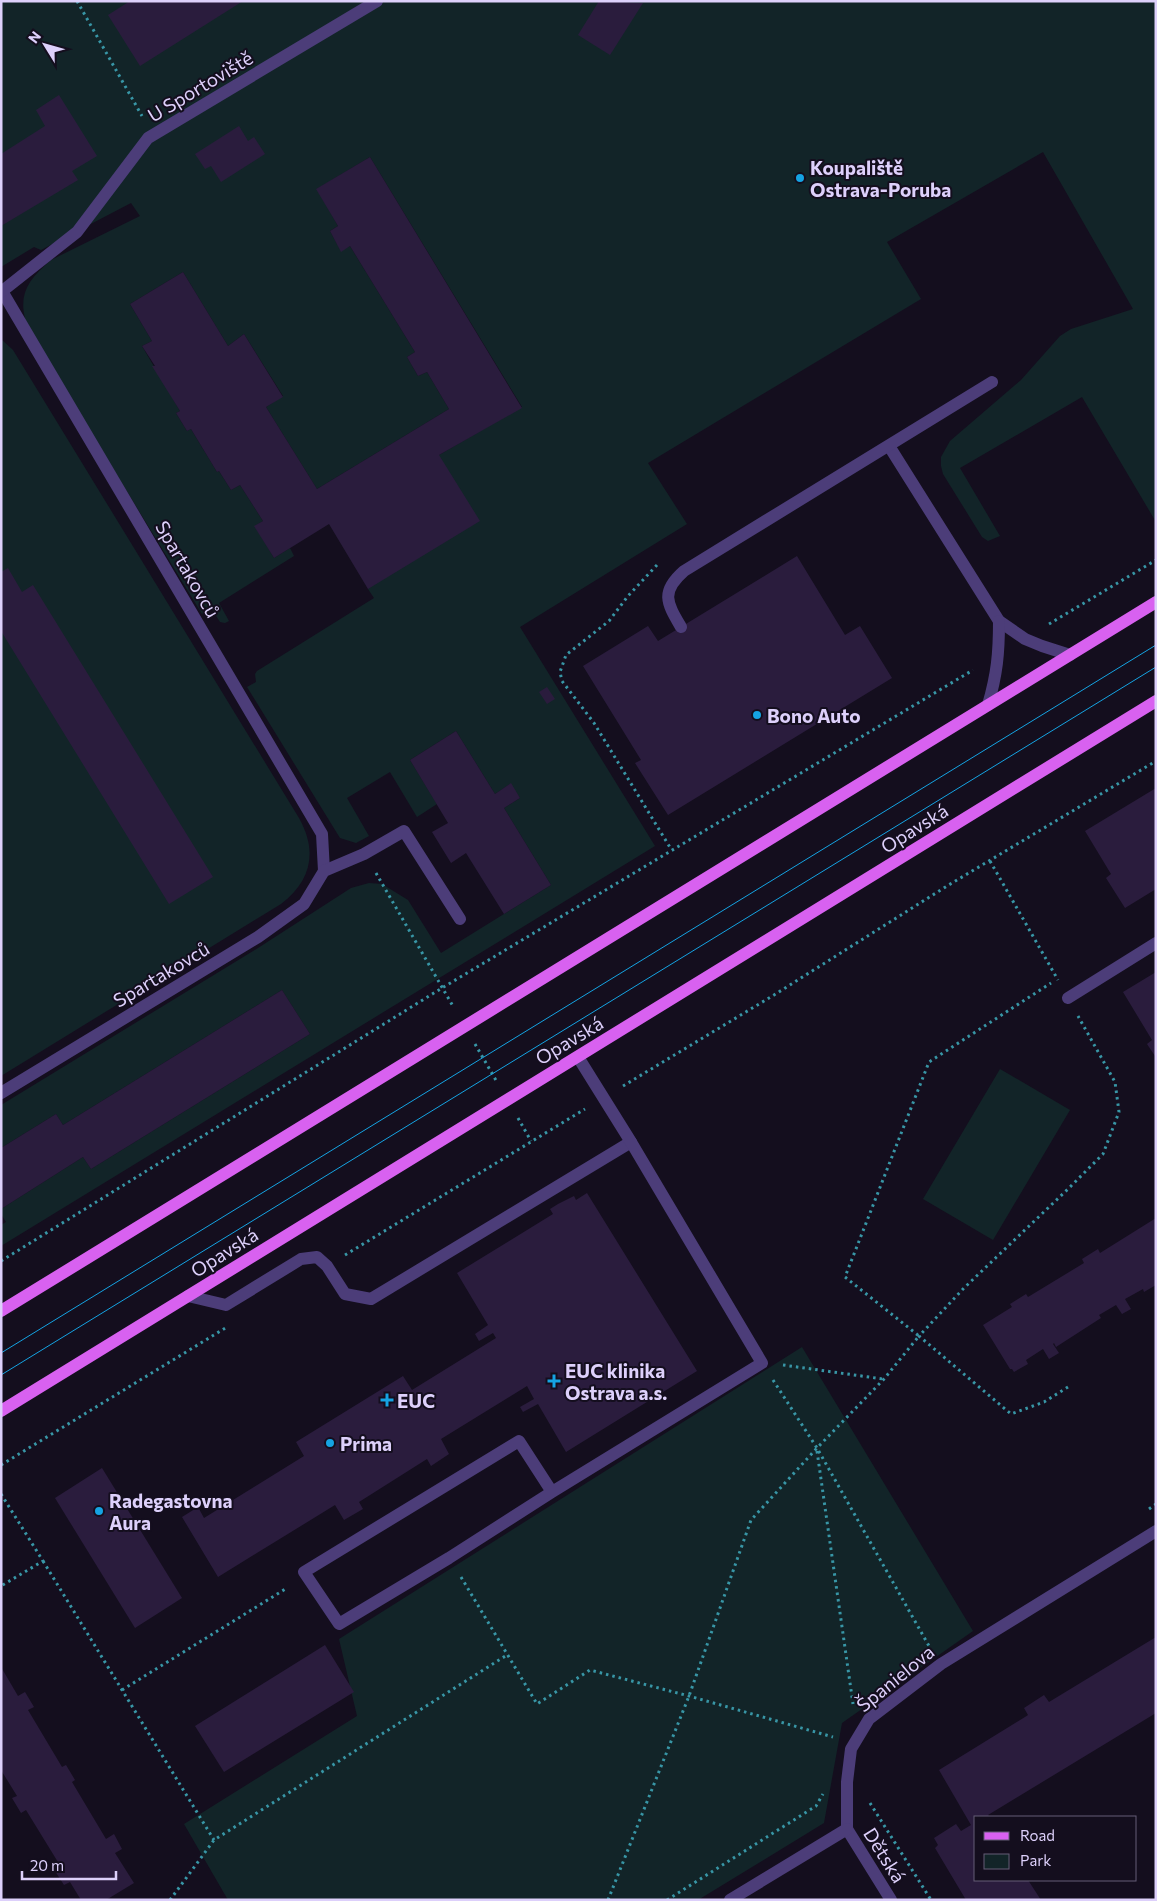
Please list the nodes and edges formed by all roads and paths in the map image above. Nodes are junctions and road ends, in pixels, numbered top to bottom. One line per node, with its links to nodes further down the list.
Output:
1 (77, 1): 3 (path)
2 (377, 1): 3 (street, U Sportoviště)
3 (153, 135): 4 (street, U Sportoviště)
4 (2, 292): 21 (street, Spartakovců)
5 (992, 382): 6 (street)
6 (889, 446): 10 (street); 11 (street)
7 (1156, 560): 12 (path)
8 (658, 563): 18 (path)
9 (1156, 602): 14 (main road)
10 (999, 621): 12 (street); 13 (street)
11 (682, 627)
12 (1025, 639): 14 (street)
13 (999, 654): 16 (street); 18 (path)
14 (1070, 655): 16 (main road)
15 (1156, 701): 28 (main road, Opavská)
16 (988, 706): 27 (main road)
17 (1156, 761): 20 (path)
18 (671, 849): 25 (path)
19 (364, 854): 21 (street); 22 (street); 25 (path)
20 (990, 861): 24 (path); 30 (path)
21 (324, 871): 29 (street, Spartakovců)
22 (460, 919)
23 (1156, 943): 26 (street)
24 (1057, 979): 26 (path); 39 (path)
25 (442, 988): 27 (path); 34 (path)
26 (1068, 998): 39 (path)
27 (465, 1027): 31 (path); 37 (main road)
28 (578, 1057): 30 (street); 31 (main road, Opavská)
29 (1, 1093)
30 (603, 1098): 32 (path); 33 (street)
31 (507, 1099): 32 (path); 36 (main road, Opavská)
32 (531, 1141): 35 (path)
33 (631, 1142): 35 (street); 40 (street)
34 (1, 1260)
35 (328, 1266): 36 (street)
36 (188, 1296): 43 (main road, Opavská)
37 (1, 1311)
38 (231, 1325): 45 (path)
39 (920, 1336): 41 (path); 42 (path)
40 (762, 1363): 41 (path); 44 (path); 46 (street)
41 (884, 1379): 44 (path)
42 (1068, 1387)
43 (1, 1411)
44 (817, 1448): 53 (path); 58 (path); 60 (path)
45 (1, 1465)
46 (552, 1492): 49 (street); 49 (street)
47 (1, 1494): 50 (path)
48 (1156, 1531): 56 (street, Španielova)
49 (450, 1558): 55 (path)
50 (43, 1561): 52 (path); 57 (path)
51 (292, 1585): 57 (path)
52 (1, 1586)
53 (929, 1645): 54 (path); 56 (path)
54 (921, 1651)
55 (507, 1655): 58 (path); 68 (path)
56 (941, 1664): 67 (street, Španielova)
57 (122, 1690): 68 (path)
58 (690, 1696): 63 (path); 70 (path)
59 (861, 1699): 60 (path)
60 (854, 1705): 61 (path)
61 (850, 1711)
62 (838, 1730): 63 (path)
63 (834, 1737): 64 (path)
64 (832, 1744)
65 (824, 1787): 71 (path)
66 (869, 1801): 74 (path)
67 (847, 1829): 72 (street); 73 (street, Dětská)
68 (214, 1840): 69 (path)
69 (170, 1900)
70 (608, 1900)
71 (667, 1900)
72 (730, 1900)
73 (891, 1900)
74 (931, 1900)

